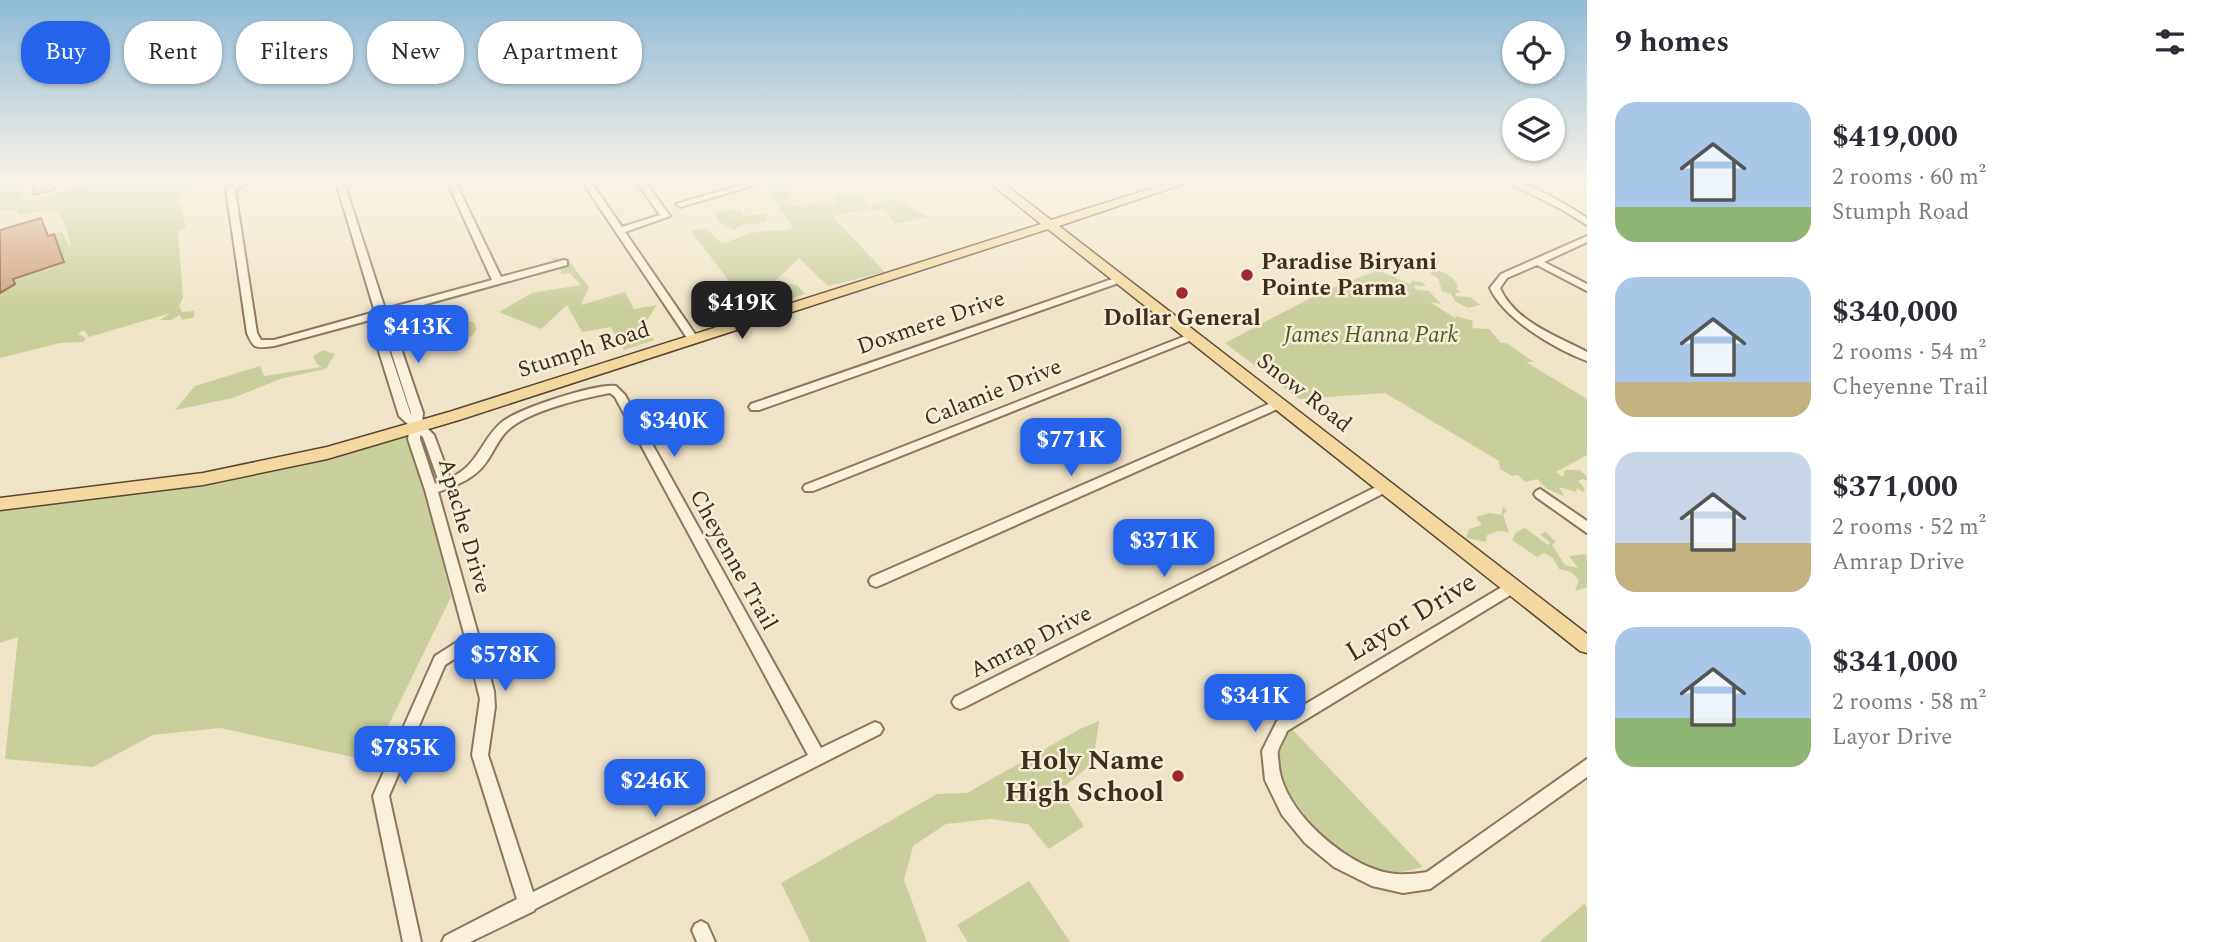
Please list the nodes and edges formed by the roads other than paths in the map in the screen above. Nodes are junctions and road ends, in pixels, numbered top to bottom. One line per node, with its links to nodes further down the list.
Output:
1 (235, 223): 15 (street)
2 (353, 223): 15 (street, Apache Drive)
3 (470, 223): 13 (street)
4 (615, 223): 8 (street)
5 (644, 223): 8 (street)
6 (1052, 223): 7 (main road, Stumph Road)
7 (1049, 224): 12 (main road, Snow Road); 17 (main road, Stumph Road)
8 (620, 231): 17 (street)
9 (1587, 239): 10 (street)
10 (1538, 262): 14 (street); 18 (street)
11 (564, 263): 13 (street)
12 (1121, 279): 16 (main road, Snow Road); 20 (street, Doxmere Drive)
13 (498, 282): 15 (street)
14 (1587, 288)
15 (381, 314): 21 (street, Apache Drive)
16 (1193, 336): 19 (main road, Snow Road); 23 (street, Calamie Drive)
17 (693, 339): 21 (main road, Stumph Road)
18 (1587, 357)
19 (1278, 404): 24 (main road, Snow Road); 28 (street)
20 (755, 407)
21 (415, 426): 22 (street, Apache Drive); 26 (main road, Stumph Road)
22 (438, 487): 30 (street, Apache Drive); 34 (street, Cheyenne Trail)
23 (809, 488)
24 (1384, 488): 29 (main road, Snow Road); 32 (street, Amrap Drive)
25 (1540, 494): 27 (street)
26 (0, 504)
27 (1587, 528)
28 (876, 582)
29 (1512, 587): 31 (main road, Snow Road); 35 (street, Layor Drive)
30 (473, 639): 36 (street, Apache Drive); 37 (street)
31 (1587, 645)
32 (960, 702)
33 (875, 729): 34 (street)
34 (818, 758): 36 (street)
35 (1587, 767)
36 (528, 905): 38 (street)
37 (412, 942)
38 (451, 942)

